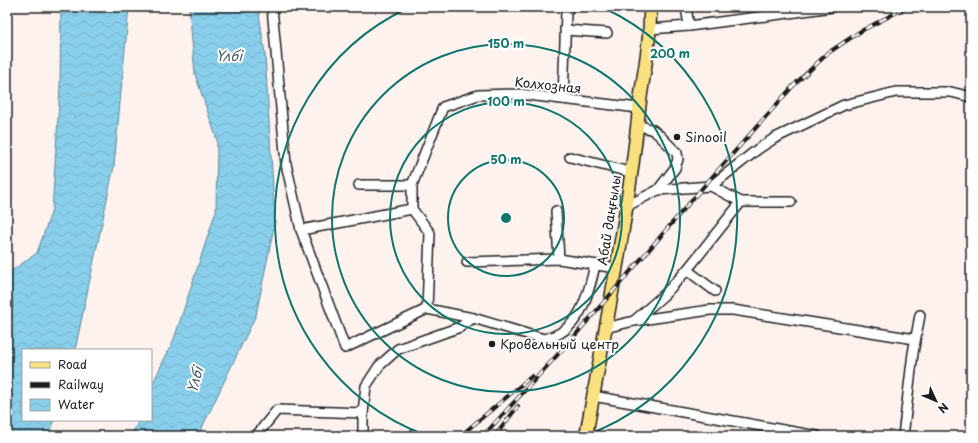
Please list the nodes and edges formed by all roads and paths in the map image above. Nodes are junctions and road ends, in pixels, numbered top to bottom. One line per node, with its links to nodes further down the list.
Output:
1 (272, 7): 26 (street)
2 (569, 7): 9 (street)
3 (650, 7): 8 (main road, Абай даңғылы)
4 (686, 7): 7 (street)
5 (832, 7): 6 (street)
6 (796, 10): 7 (street)
7 (689, 26): 8 (street)
8 (650, 29): 13 (main road, Абай даңғылы)
9 (566, 30): 10 (street); 12 (street)
10 (607, 33)
11 (971, 97): 19 (street)
12 (564, 99): 13 (street, Колхозная); 18 (street, Колхозная)
13 (639, 108): 14 (main road, Абай даңғылы)
14 (638, 125): 16 (main road, Абай даңғылы); 20 (street)
15 (570, 157): 16 (street)
16 (630, 172): 23 (main road, Абай даңғылы)
17 (359, 184): 18 (street)
18 (412, 185): 24 (street, Колхозная)
19 (710, 186): 20 (street); 21 (street)
20 (658, 190): 23 (street)
21 (741, 202): 22 (street); 31 (street)
22 (792, 202)
23 (625, 207): 30 (main road, Абай даңғылы)
24 (412, 209): 26 (street); 33 (street)
25 (556, 211): 27 (street)
26 (301, 230): 33 (street)
27 (558, 259): 28 (street); 29 (street)
28 (467, 262)
29 (595, 265): 30 (street); 35 (street)
30 (616, 268): 37 (main road, Абай даңғылы)
31 (687, 270): 32 (street); 36 (street)
32 (715, 291)
33 (427, 309): 35 (street)
34 (920, 315): 38 (street)
35 (473, 318): 40 (street)
36 (634, 321): 37 (street); 38 (street)
37 (605, 328): 39 (main road, Абай даңғылы)
38 (915, 338): 45 (street)
39 (593, 396): 43 (main road, Абай даңғылы); 44 (street)
40 (363, 413): 41 (street); 42 (street)
41 (256, 436)
42 (363, 436)
43 (586, 436)
44 (817, 436)
45 (903, 436)

